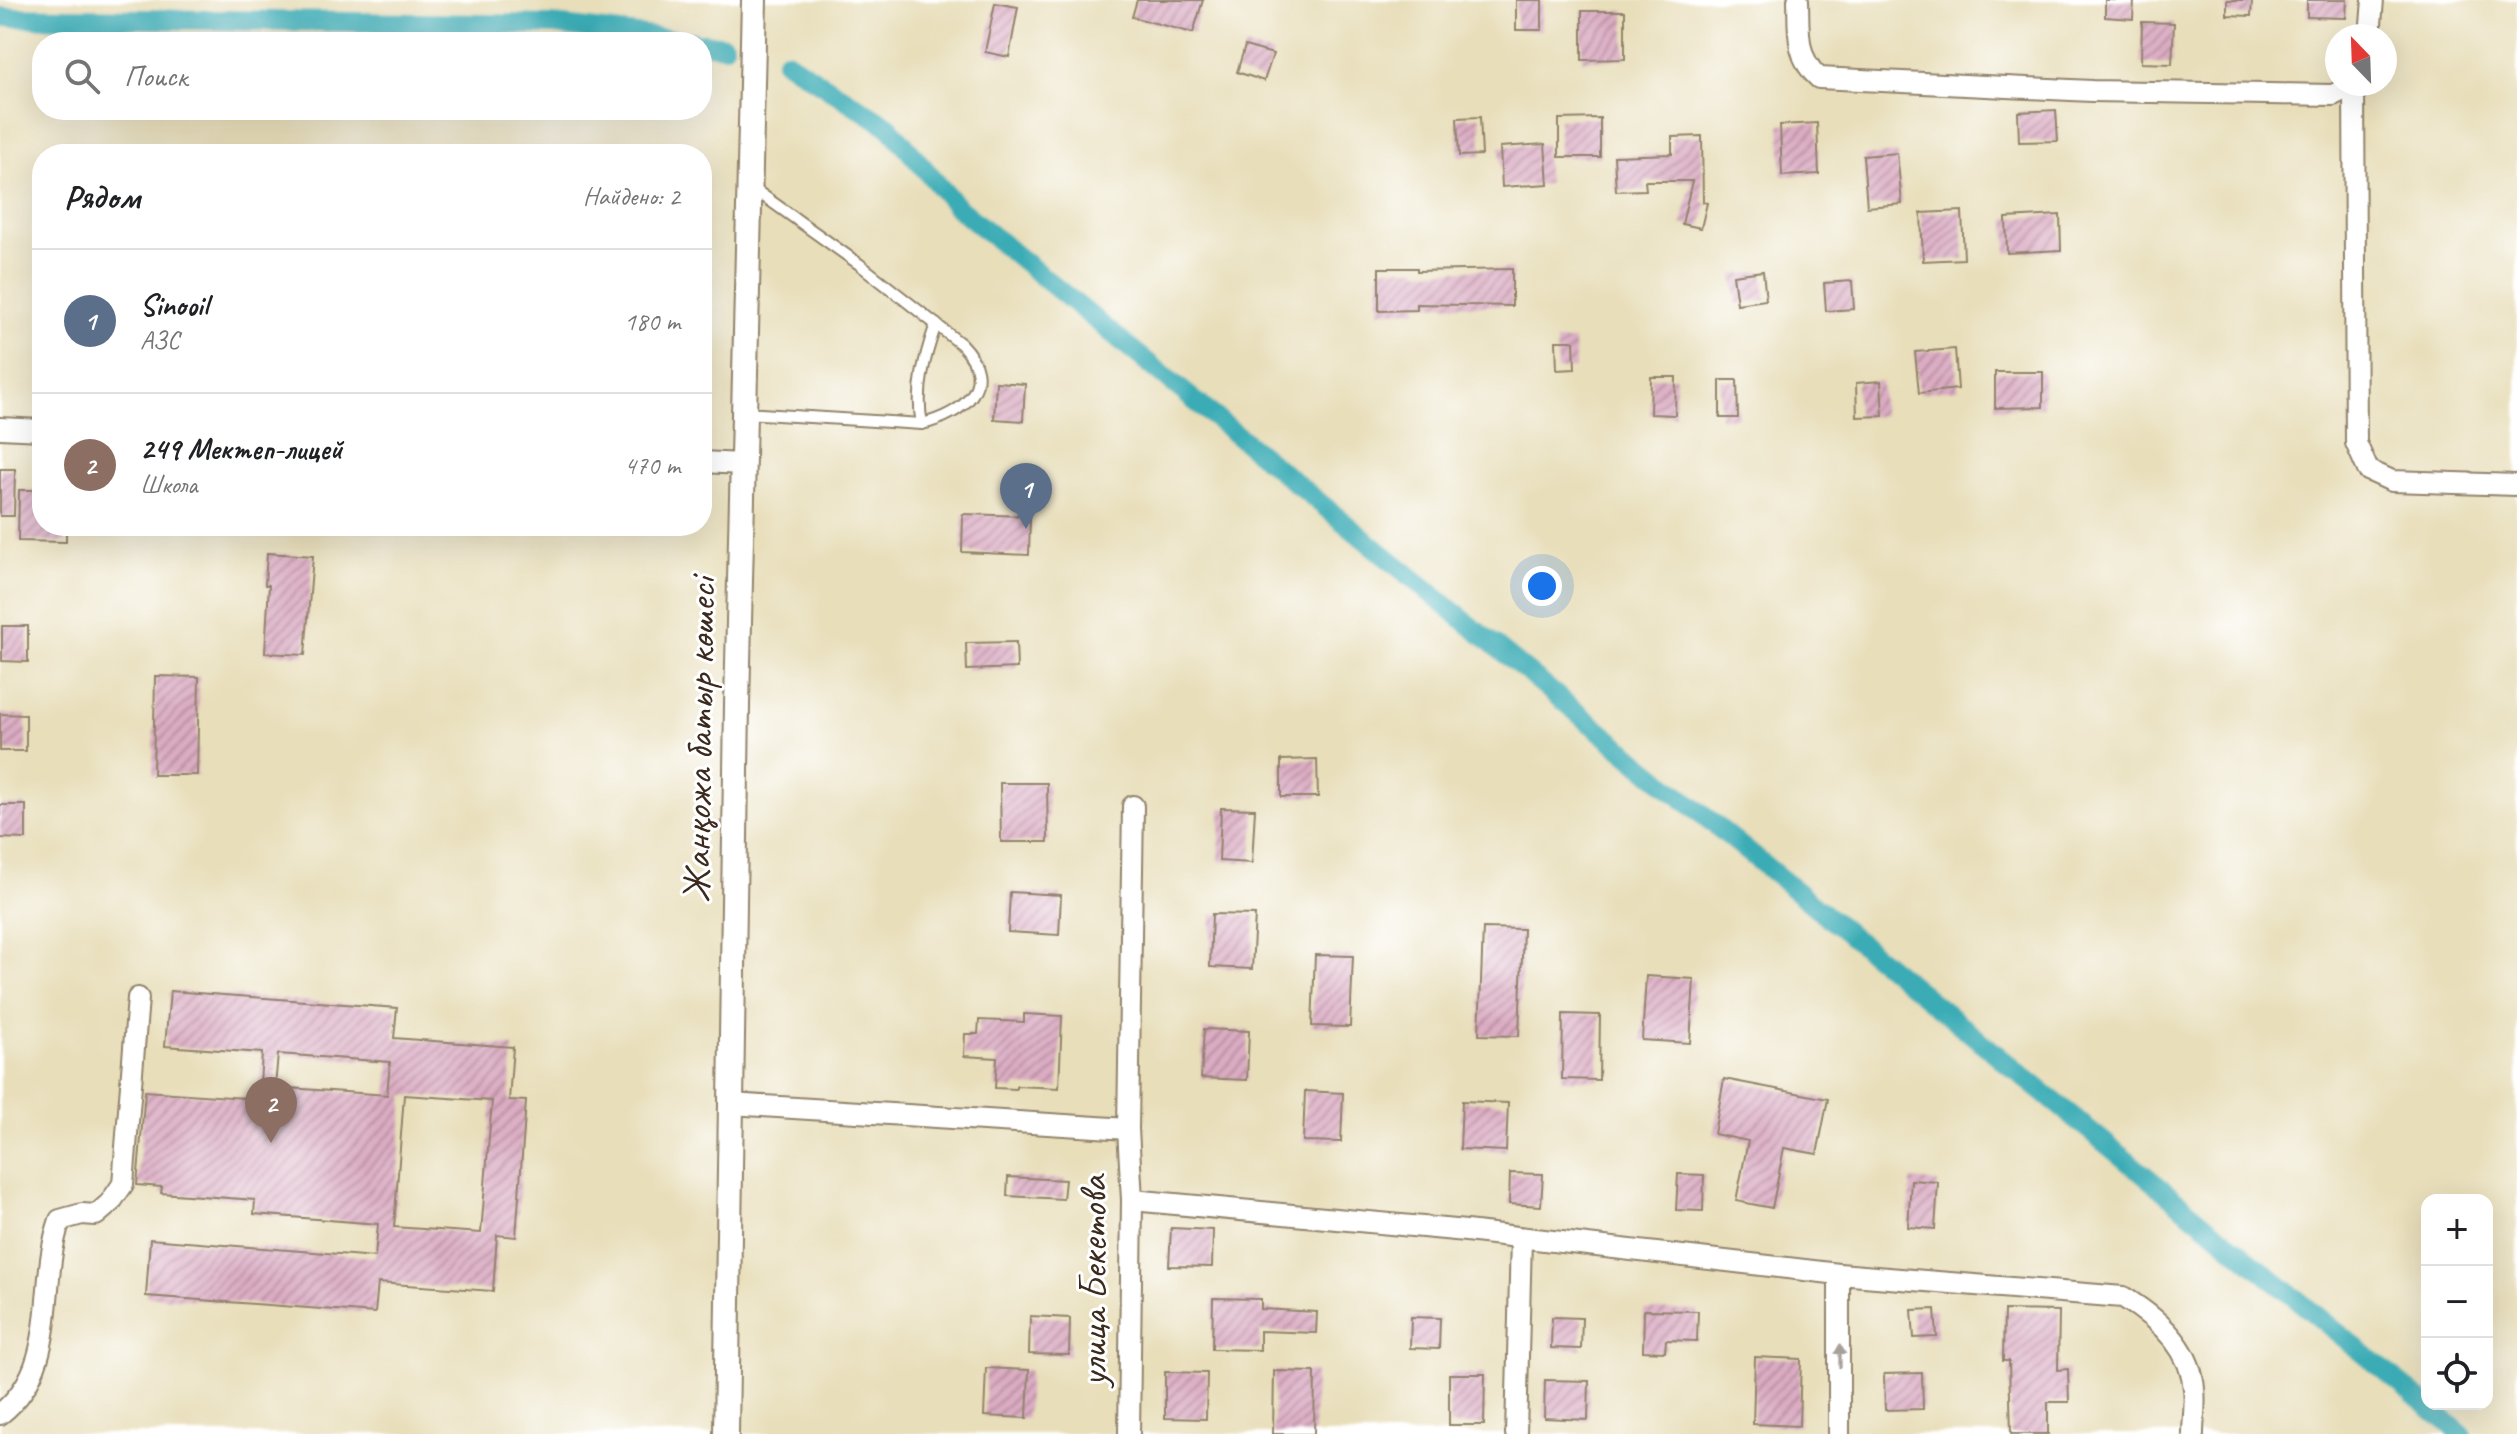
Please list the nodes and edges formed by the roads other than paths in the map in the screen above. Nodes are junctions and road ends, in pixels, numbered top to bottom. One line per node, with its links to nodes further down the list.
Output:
1 (754, 0): 7 (street, Жанқожа батыр көшесі)
2 (1798, 0): 5 (street)
3 (2373, 0): 4 (street)
4 (2371, 24)
5 (2325, 95)
6 (2355, 96): 15 (street)
7 (749, 185): 8 (lane); 9 (street, Жанқожа батыр көшесі)
8 (936, 324): 10 (lane); 10 (lane)
9 (743, 413): 10 (lane); 14 (street, Жанқожа батыр көшесі)
10 (922, 424)
11 (0, 428): 12 (street)
12 (32, 430)
13 (712, 462): 14 (street)
14 (742, 464): 18 (street, Жанқожа батыр көшесі)
15 (2517, 485)
16 (1133, 806): 19 (street, улица Бекетова)
17 (138, 998): 23 (street)
18 (731, 1104): 19 (street); 24 (street, Жанқожа батыр көшесі)
19 (1128, 1129): 20 (street, улица Бекетова)
20 (1132, 1200): 21 (street); 25 (street, улица Бекетова)
21 (1521, 1238): 22 (street); 26 (street)
22 (1839, 1274): 27 (street, one-way to 22); 28 (street)
23 (0, 1414)
24 (726, 1434)
25 (1129, 1434)
26 (1516, 1434)
27 (1839, 1434)
28 (2193, 1434)

